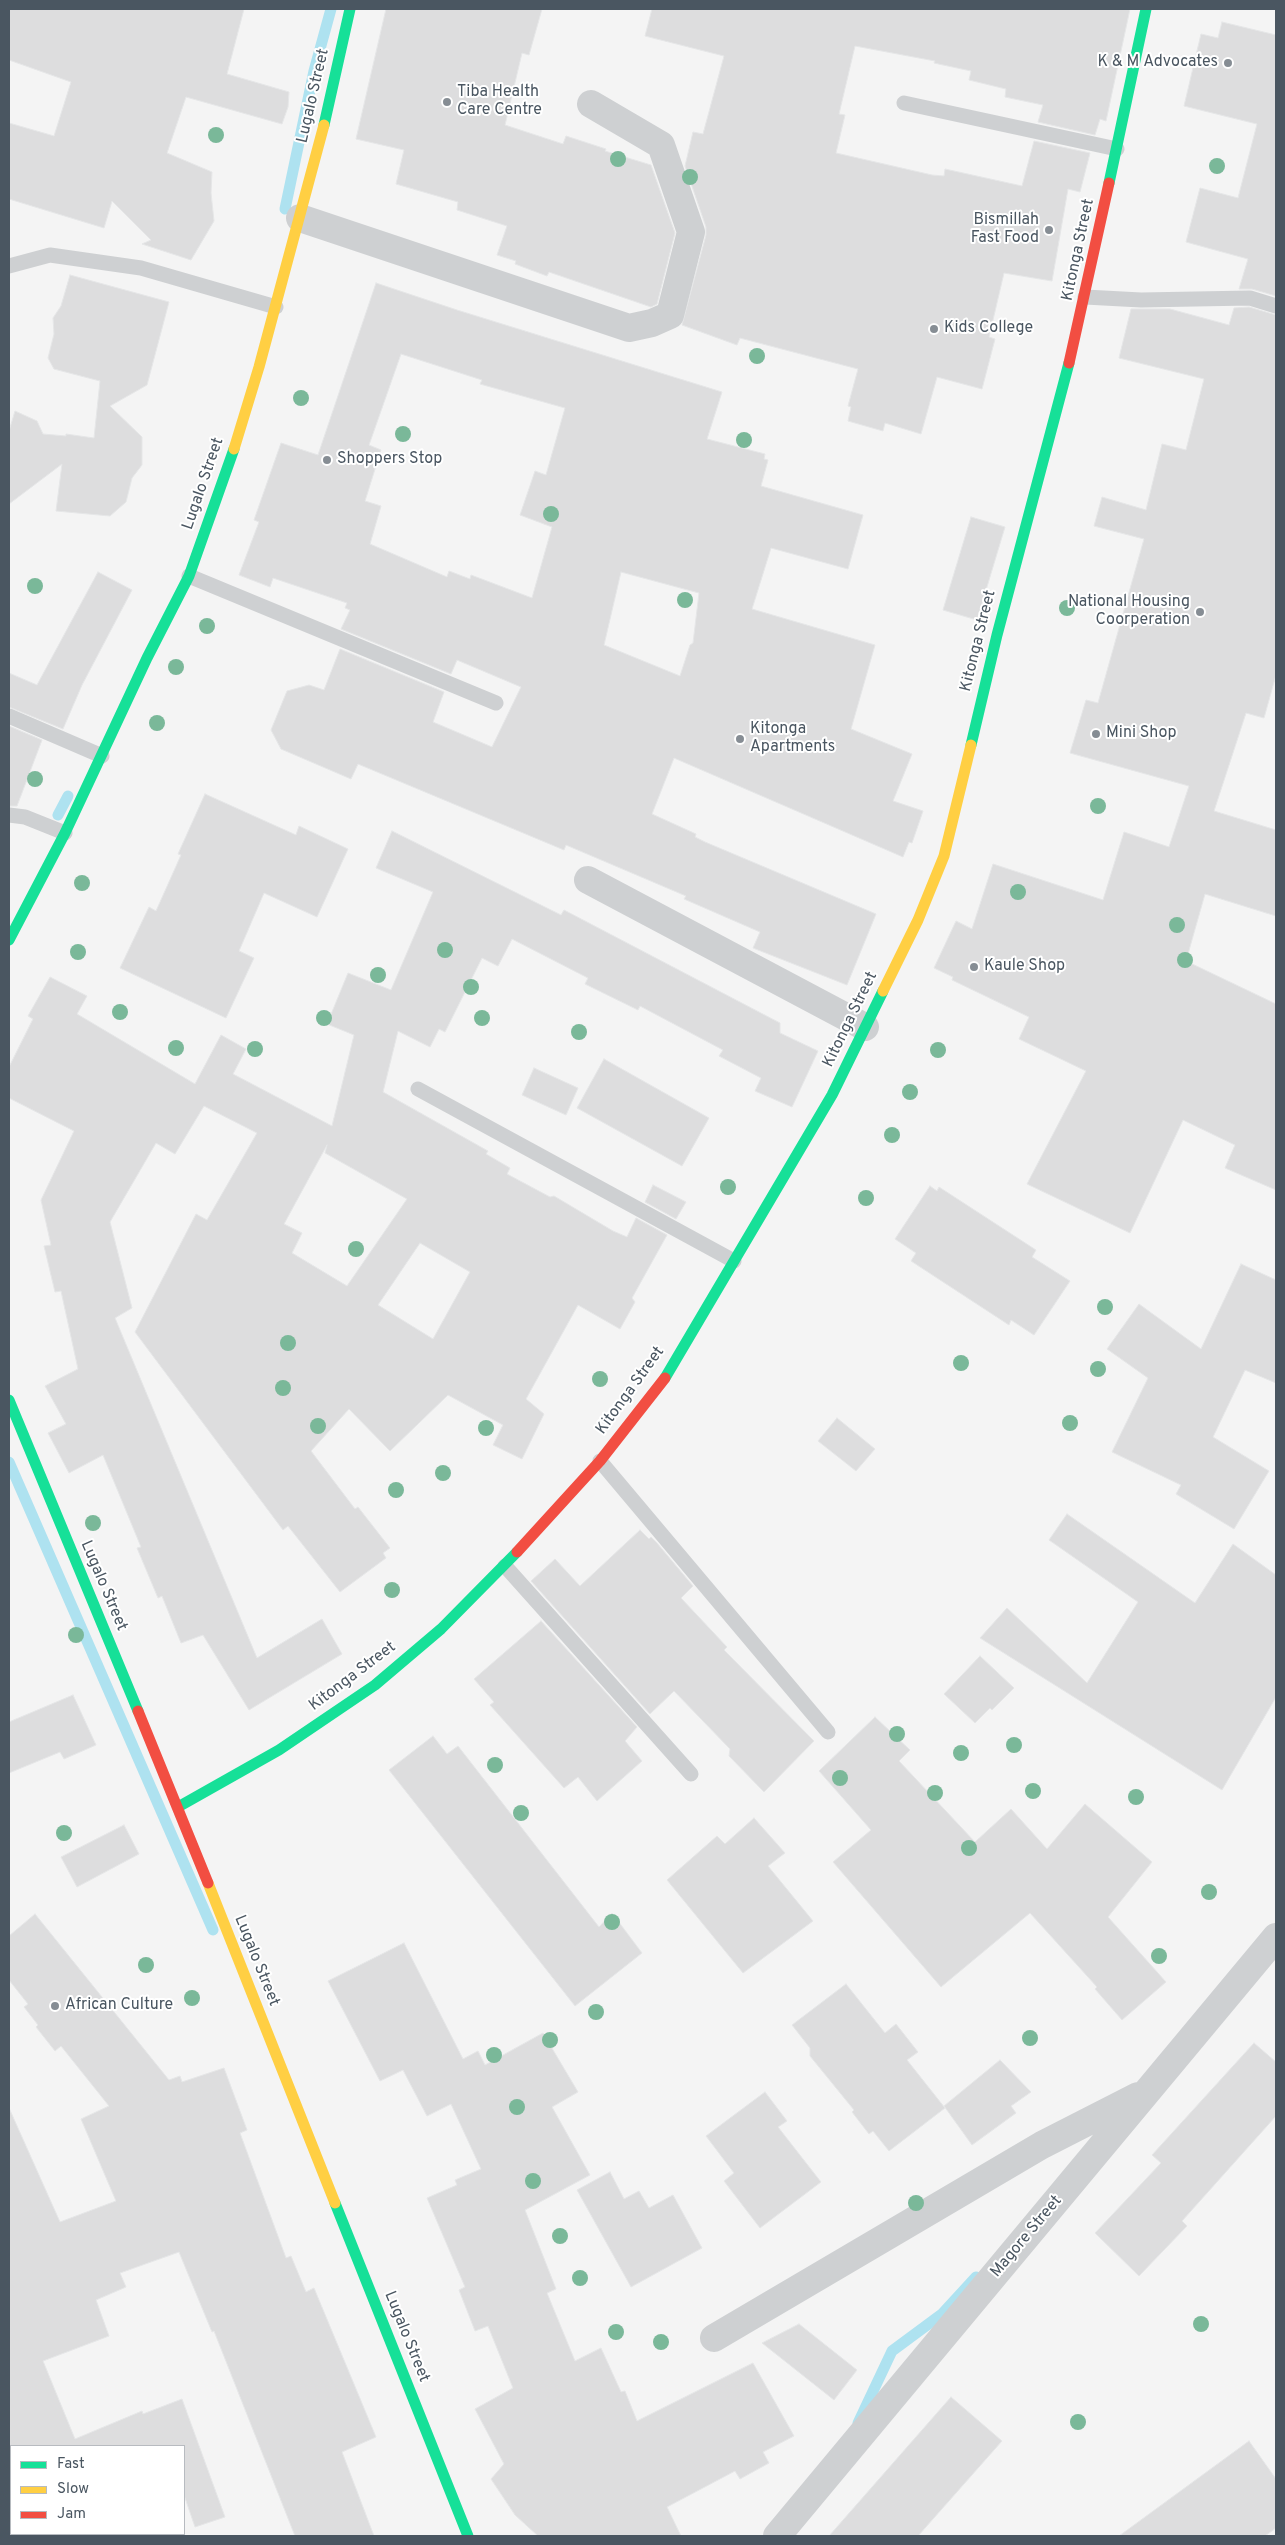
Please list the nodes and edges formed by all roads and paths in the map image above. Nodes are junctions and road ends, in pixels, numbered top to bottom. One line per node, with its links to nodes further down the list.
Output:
1 (350, 9): 6 (street, Lugalo Street)
2 (1146, 9): 5 (street, Kitonga Street)
3 (904, 103): 5 (lane)
4 (591, 104): 6 (street)
5 (1117, 149): 8 (street, Kitonga Street)
6 (300, 218): 10 (street, Lugalo Street)
7 (9, 266): 10 (lane)
8 (1085, 297): 9 (lane); 19 (street, Kitonga Street)
9 (1276, 306)
10 (276, 307): 11 (street, Lugalo Street)
11 (189, 576): 12 (lane); 14 (street, Lugalo Street)
12 (496, 703)
13 (9, 716): 14 (lane)
14 (102, 756): 16 (street, Lugalo Street)
15 (9, 815): 16 (lane)
16 (65, 834): 18 (street, Lugalo Street)
17 (588, 880): 19 (street)
18 (9, 940)
19 (865, 1026): 21 (street, Kitonga Street)
20 (418, 1089): 21 (lane)
21 (734, 1261): 23 (street, Kitonga Street)
22 (9, 1400): 27 (street, Lugalo Street)
23 (600, 1460): 24 (street, Kitonga Street); 25 (lane)
24 (505, 1566): 26 (lane); 27 (street, Kitonga Street)
25 (828, 1732)
26 (691, 1774)
27 (178, 1807): 31 (street, Lugalo Street)
28 (1276, 1937): 29 (street, Magore Street)
29 (1148, 2091): 30 (street); 32 (street, Magore Street)
30 (714, 2338)
31 (468, 2536)
32 (777, 2536)

